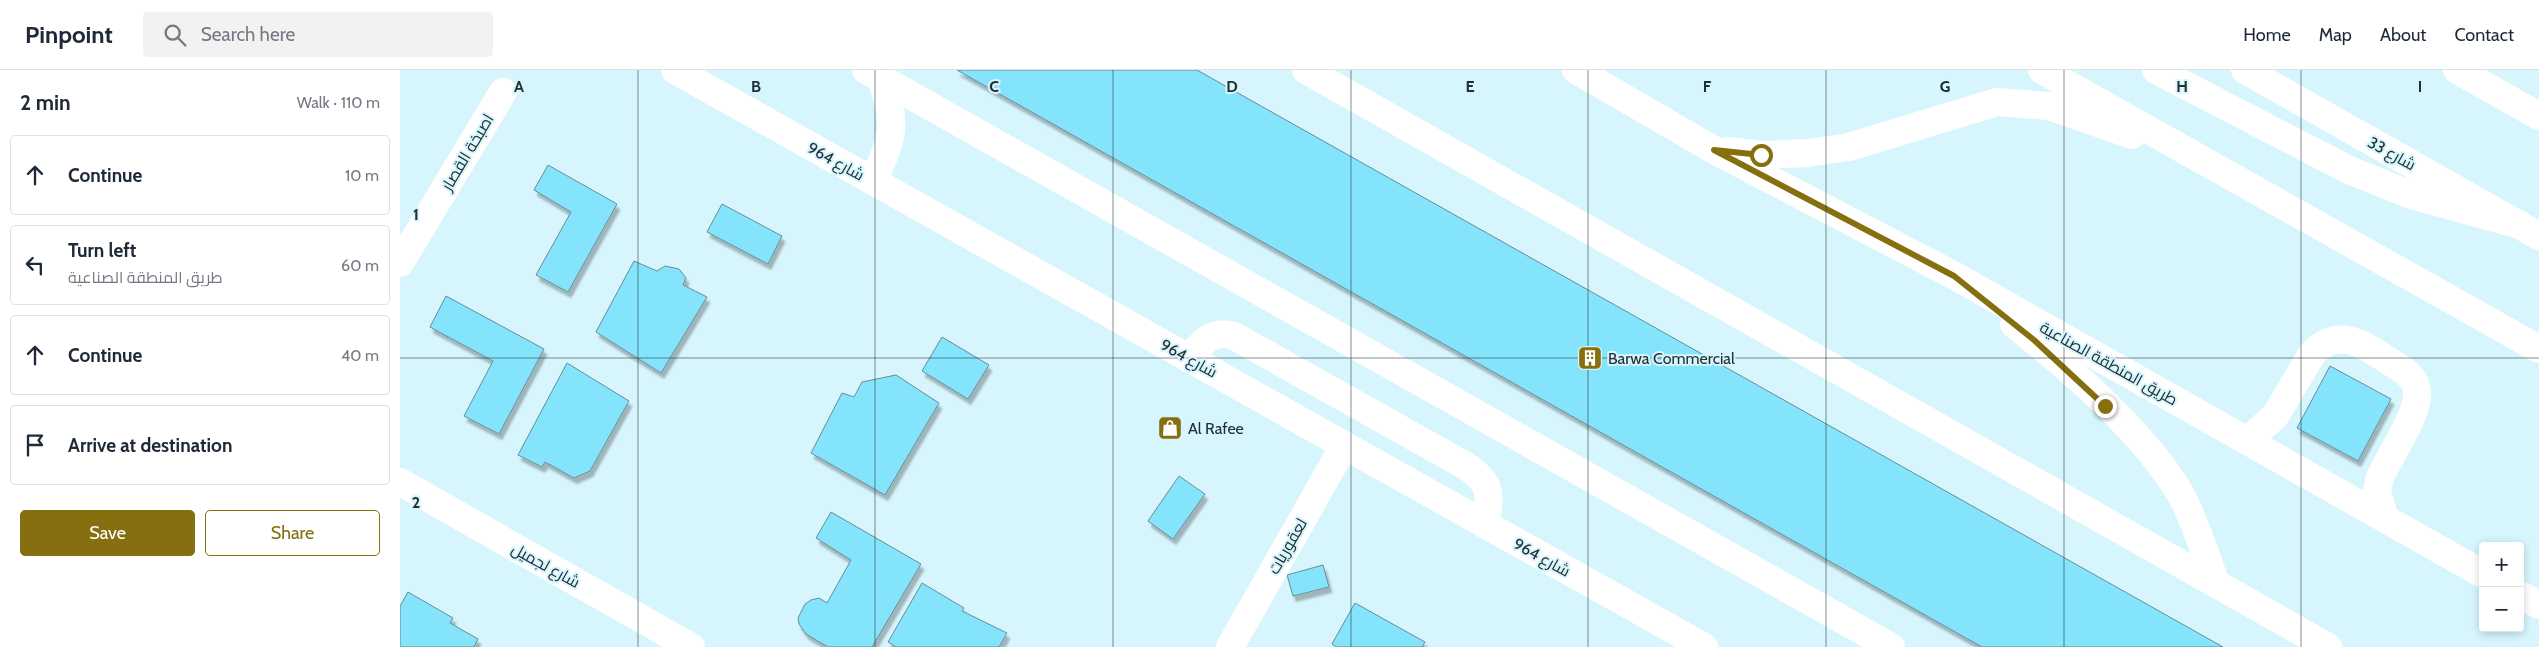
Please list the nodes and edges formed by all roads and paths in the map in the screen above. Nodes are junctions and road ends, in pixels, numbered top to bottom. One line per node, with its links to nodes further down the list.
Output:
1 (675, 70): 13 (main road, شارع 964)
2 (1306, 70): 25 (main road)
3 (1576, 70): 11 (main road, طريق المنطقة الصناعية)
4 (2042, 70): 12 (main road)
5 (2156, 70): 14 (main road)
6 (2245, 70): 14 (main road, شارع 33)
7 (2457, 70): 10 (main road)
8 (873, 74): 13 (main road); 32 (main road)
9 (503, 92): 15 (main road, اصبخة القصار)
10 (2539, 116)
11 (1714, 150): 12 (main road); 16 (main road, طريق المنطقة الصناعية)
12 (2219, 167): 17 (main road)
13 (873, 181): 18 (main road, شارع 964)
14 (2529, 231)
15 (400, 263)
16 (1954, 276): 19 (main road, طريق المنطقة الصناعية); 25 (main road)
17 (2539, 348)
18 (1189, 359): 20 (main road, شارع 964); 23 (main road)
19 (2247, 440): 22 (main road, طريق المنطقة الصناعية); 22 (main road)
20 (1344, 446): 23 (main road, شارع 964); 30 (main road, لعقوريات)
21 (400, 482): 29 (main road, شارع لجميل)
22 (2384, 518): 24 (main road, طريق المنطقة الصناعية)
23 (1484, 524): 31 (main road, شارع 964)
24 (2479, 572)
25 (2216, 584): 28 (main road)
26 (2524, 597): 27 (main road)
27 (2539, 605)
28 (2289, 636): 33 (main road)
29 (692, 647)
30 (1230, 647)
31 (1704, 647)
32 (1891, 647)
33 (2328, 647)

